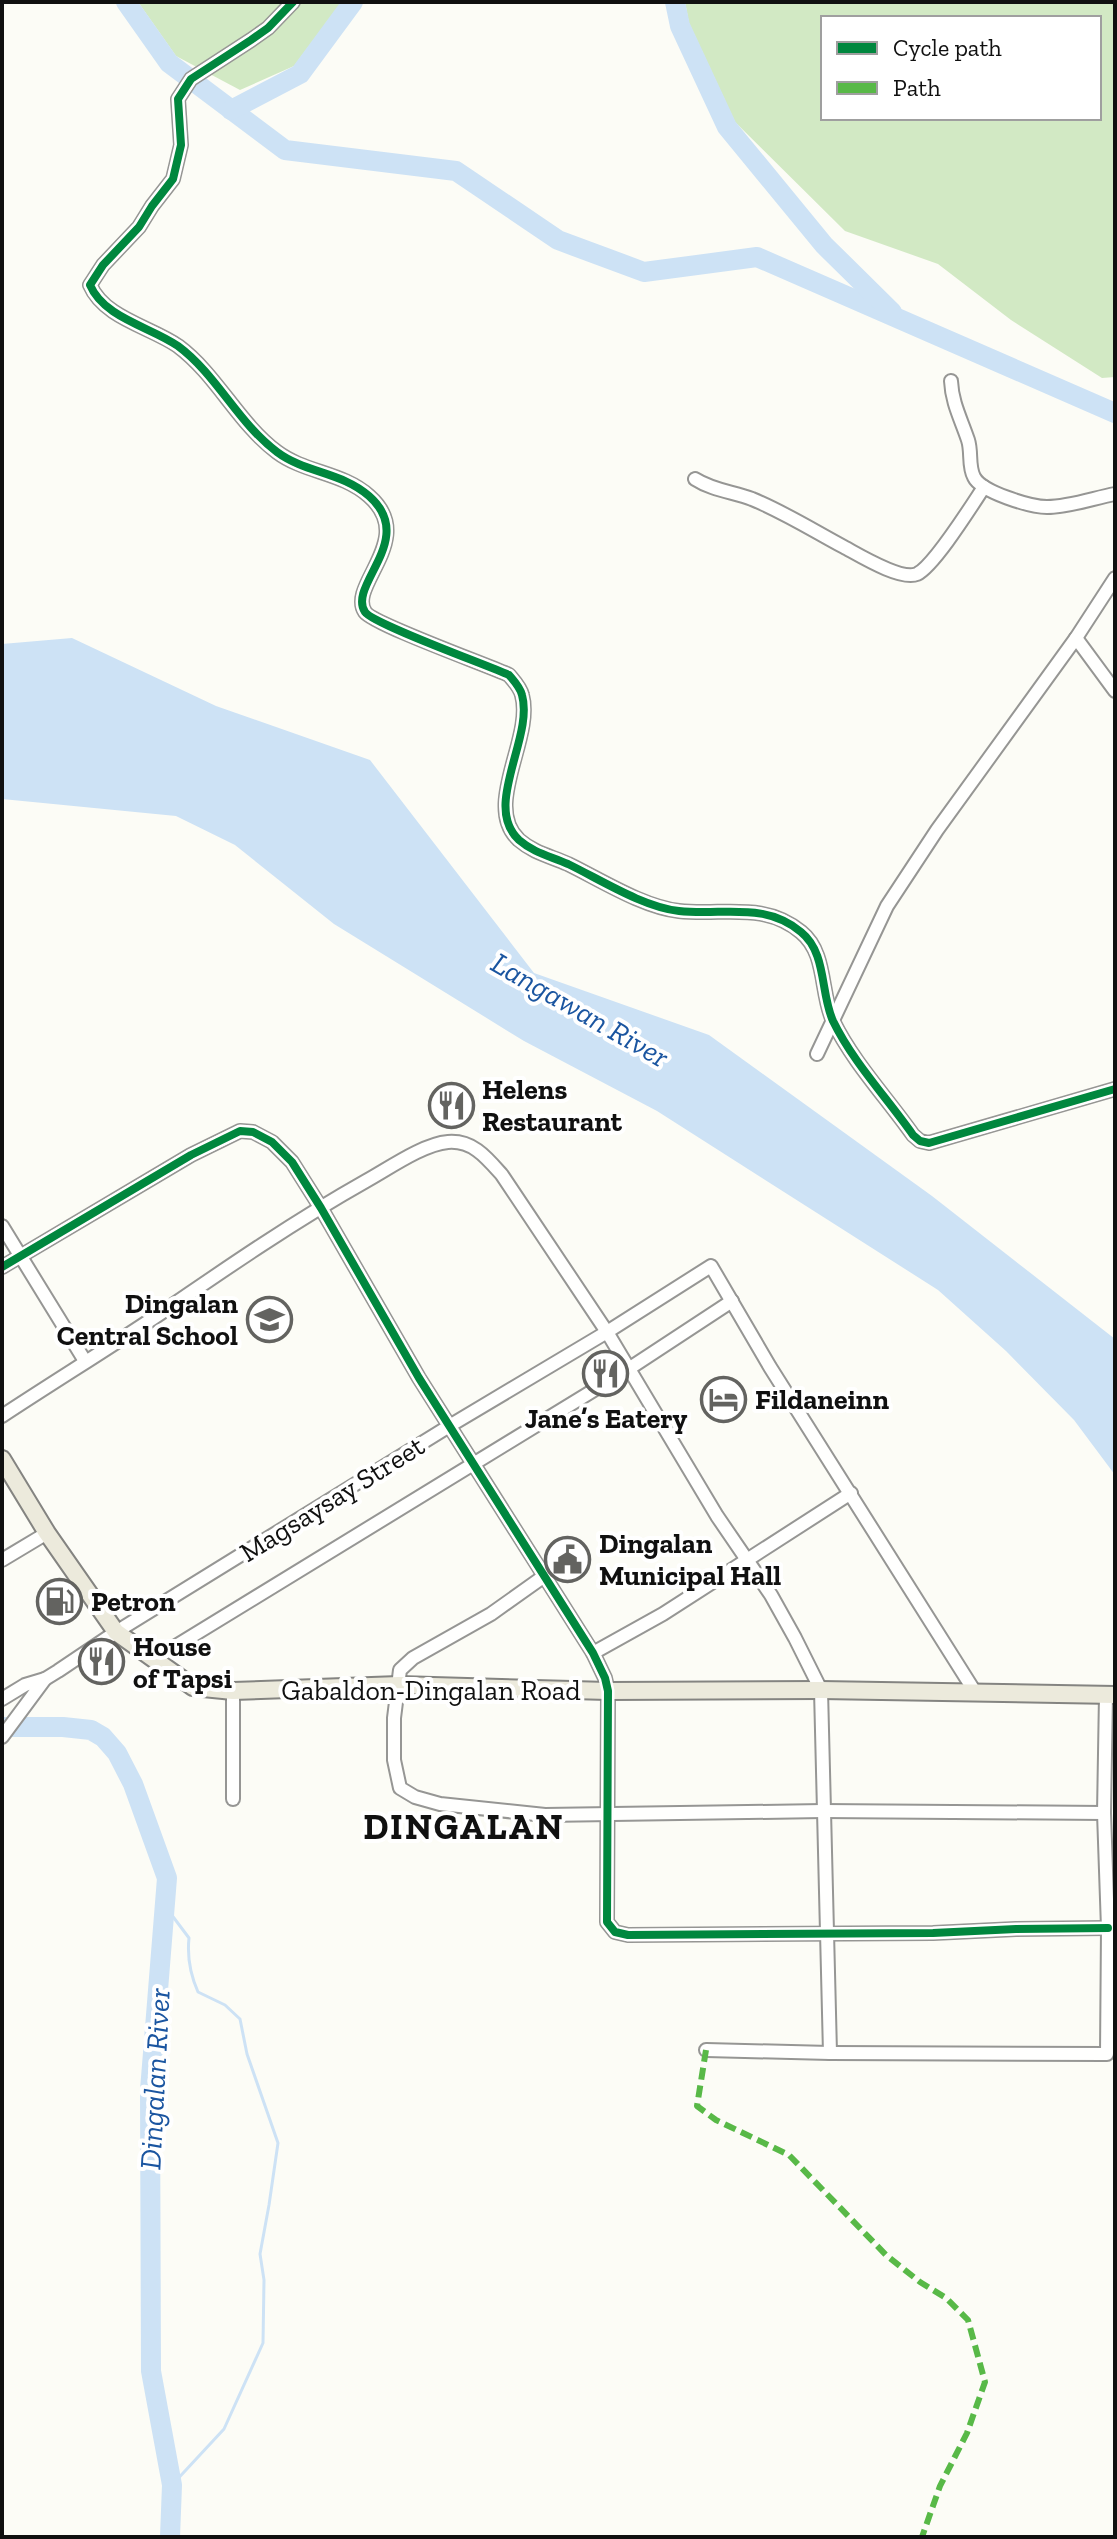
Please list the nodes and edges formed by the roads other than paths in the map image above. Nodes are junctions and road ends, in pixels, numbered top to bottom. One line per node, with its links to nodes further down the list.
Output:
1 (293, 2): 9 (street)
2 (951, 381): 4 (street)
3 (695, 479): 4 (street)
4 (984, 487): 5 (street)
5 (1115, 494)
6 (1115, 578): 7 (street)
7 (1076, 638): 8 (street); 9 (street)
8 (1115, 691)
9 (834, 1021): 10 (street); 11 (street)
10 (817, 1054)
11 (1115, 1089)
12 (321, 1208): 14 (street); 17 (street); 18 (street); 21 (street)
13 (2, 1226): 14 (street)
14 (20, 1257): 15 (street); 18 (street)
15 (2, 1267)
16 (732, 1301): 17 (street, Magsaysay Street); 19 (street, Magsaysay Street); 24 (street)
17 (607, 1332): 19 (street); 21 (street, Magsaysay Street)
18 (85, 1361): 20 (street)
19 (630, 1368): 23 (street, Magsaysay Street); 27 (street)
20 (2, 1416)
21 (451, 1425): 23 (street); 29 (street, Magsaysay Street)
22 (2, 1459): 25 (main road, Gabaldon-Dingalan Road)
23 (474, 1463): 28 (street); 31 (street, Magsaysay Street)
24 (851, 1493): 27 (street); 37 (street)
25 (47, 1533): 26 (street); 29 (main road, Gabaldon-Dingalan Road)
26 (2, 1560)
27 (747, 1561): 30 (street); 34 (street)
28 (543, 1577): 30 (street); 33 (street)
29 (116, 1632): 31 (main road, Gabaldon-Dingalan Road); 32 (street, Magsaysay Street)
30 (593, 1653): 36 (street)
31 (153, 1660): 35 (main road, Gabaldon-Dingalan Road)
32 (45, 1679): 39 (street); 40 (street)
33 (399, 1685): 35 (main road, Gabaldon-Dingalan Road); 36 (main road, Gabaldon-Dingalan Road); 44 (street)
34 (821, 1690): 36 (main road, Gabaldon-Dingalan Road); 37 (main road, Gabaldon-Dingalan Road); 42 (street)
35 (233, 1691): 41 (street)
36 (608, 1691): 44 (street)
37 (975, 1692): 38 (main road, Gabaldon-Dingalan Road)
38 (1111, 1695): 43 (street)
39 (2, 1699)
40 (2, 1737)
41 (233, 1799)
42 (823, 1811): 43 (street); 44 (street); 46 (street)
43 (1104, 1813): 45 (street)
44 (608, 1814): 46 (street)
45 (1108, 1928): 46 (street); 48 (street)
46 (827, 1932): 48 (street)
47 (706, 2050): 48 (street)
48 (830, 2053)

